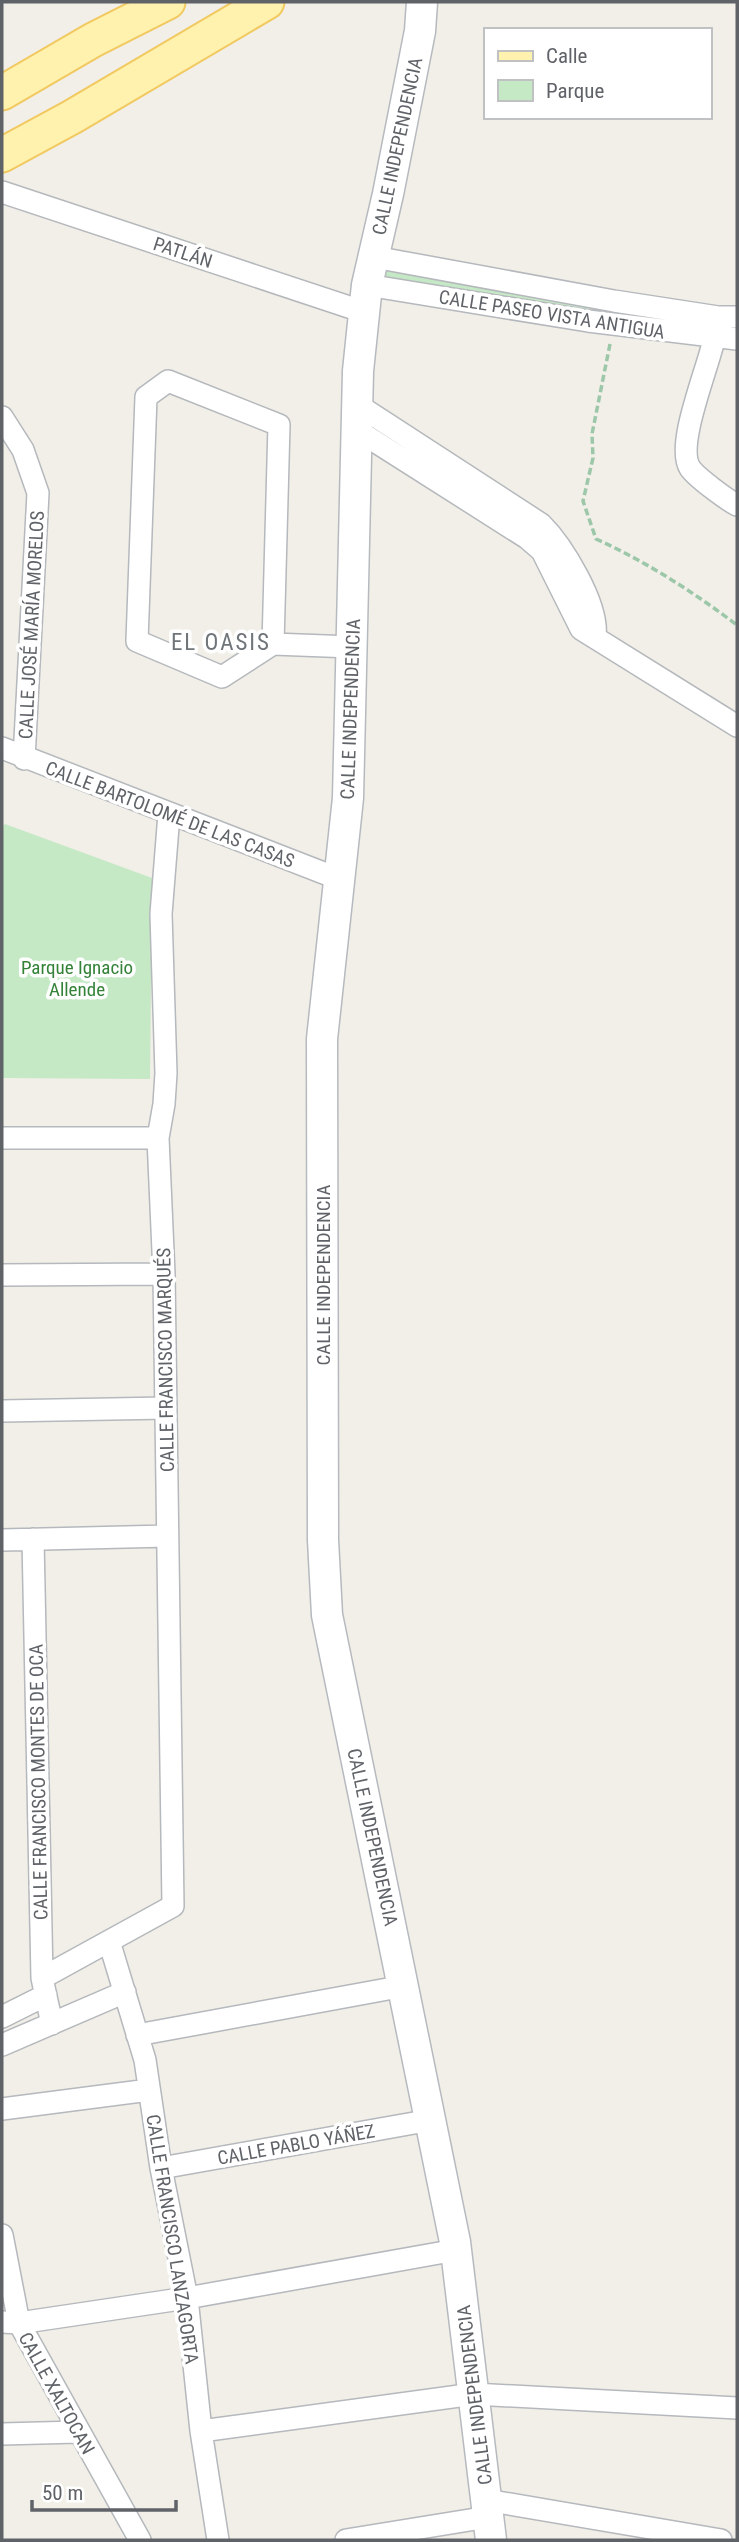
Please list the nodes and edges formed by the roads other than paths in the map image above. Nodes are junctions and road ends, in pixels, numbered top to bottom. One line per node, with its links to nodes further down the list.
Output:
1 (168, 2): 4 (main road)
2 (267, 2): 6 (main road)
3 (422, 2): 9 (street, CALLE INDEPENDENCIA)
4 (93, 40): 5 (main road); 6 (main road)
5 (3, 93): 7 (main road)
6 (112, 93): 7 (main road)
7 (12, 149)
8 (2, 192): 9 (street, PATLÁN)
9 (368, 284): 10 (street, CALLE PASEO VISTA ANTIGUA); 11 (street, CALLE PASEO VISTA ANTIGUA); 15 (street, CALLE INDEPENDENCIA)
10 (594, 298): 11 (street); 12 (street, CALLE PASEO VISTA ANTIGUA)
11 (588, 321): 12 (street, CALLE PASEO VISTA ANTIGUA)
12 (723, 324): 13 (street, CALLE PASEO VISTA ANTIGUA); 16 (street)
13 (737, 339)
14 (2, 417): 21 (street, CALLE JOSÉ MARÍA MORELOS)
15 (358, 417): 18 (street, CALLE INDEPENDENCIA); 19 (street)
16 (737, 505)
17 (273, 644): 17 (street); 18 (street)
18 (352, 647): 23 (street, CALLE INDEPENDENCIA)
19 (737, 726)
20 (2, 748): 21 (street, CALLE BARTOLOMÉ DE LAS CASAS)
21 (24, 759): 22 (street, CALLE BARTOLOMÉ DE LAS CASAS)
22 (169, 814): 23 (street, CALLE BARTOLOMÉ DE LAS CASAS); 25 (street, CALLE FRANCISCO MARQUÉS)
23 (339, 879): 34 (street, CALLE INDEPENDENCIA)
24 (2, 1138): 25 (street)
25 (158, 1138): 26 (street, CALLE FRANCISCO MARQUÉS)
26 (164, 1274): 27 (street); 28 (street, CALLE FRANCISCO MARQUÉS)
27 (2, 1275)
28 (166, 1408): 29 (street); 30 (street, CALLE FRANCISCO MARQUÉS)
29 (2, 1410)
30 (167, 1536): 31 (street); 33 (street, CALLE FRANCISCO MARQUÉS)
31 (33, 1539): 32 (street); 35 (street, CALLE FRANCISCO MONTES DE OCA)
32 (2, 1540)
33 (109, 1941): 35 (street); 36 (street, CALLE FRANCISCO LANZAGORTA)
34 (404, 1986): 39 (street); 43 (street, CALLE INDEPENDENCIA)
35 (44, 1987): 37 (street); 38 (street, CALLE FRANCISCO MONTES DE OCA)
36 (125, 1992): 38 (street); 39 (street, CALLE FRANCISCO LANZAGORTA)
37 (2, 2017)
38 (52, 2024): 40 (street)
39 (138, 2035): 41 (street, CALLE FRANCISCO LANZAGORTA)
40 (2, 2045)
41 (149, 2090): 42 (street); 44 (street, CALLE FRANCISCO LANZAGORTA)
42 (2, 2109)
43 (431, 2120): 44 (street, CALLE PABLO YÁÑEZ); 46 (street, CALLE INDEPENDENCIA)
44 (161, 2168): 47 (street, CALLE FRANCISCO LANZAGORTA)
45 (2, 2235): 48 (street, CALLE XALTOCAN)
46 (456, 2250): 47 (street); 49 (street, CALLE INDEPENDENCIA)
47 (187, 2298): 48 (street); 51 (street, CALLE FRANCISCO LANZAGORTA)
48 (10, 2322): 52 (street, CALLE XALTOCAN)
49 (474, 2394): 50 (street); 51 (street); 54 (street, CALLE INDEPENDENCIA)
50 (737, 2408)
51 (201, 2431): 56 (street, CALLE FRANCISCO LANZAGORTA)
52 (78, 2432): 53 (street); 55 (street, CALLE XALTOCAN)
53 (2, 2434)
54 (488, 2519): 57 (street); 58 (street)
55 (140, 2540)
56 (218, 2540)
57 (346, 2540)
58 (721, 2540)

